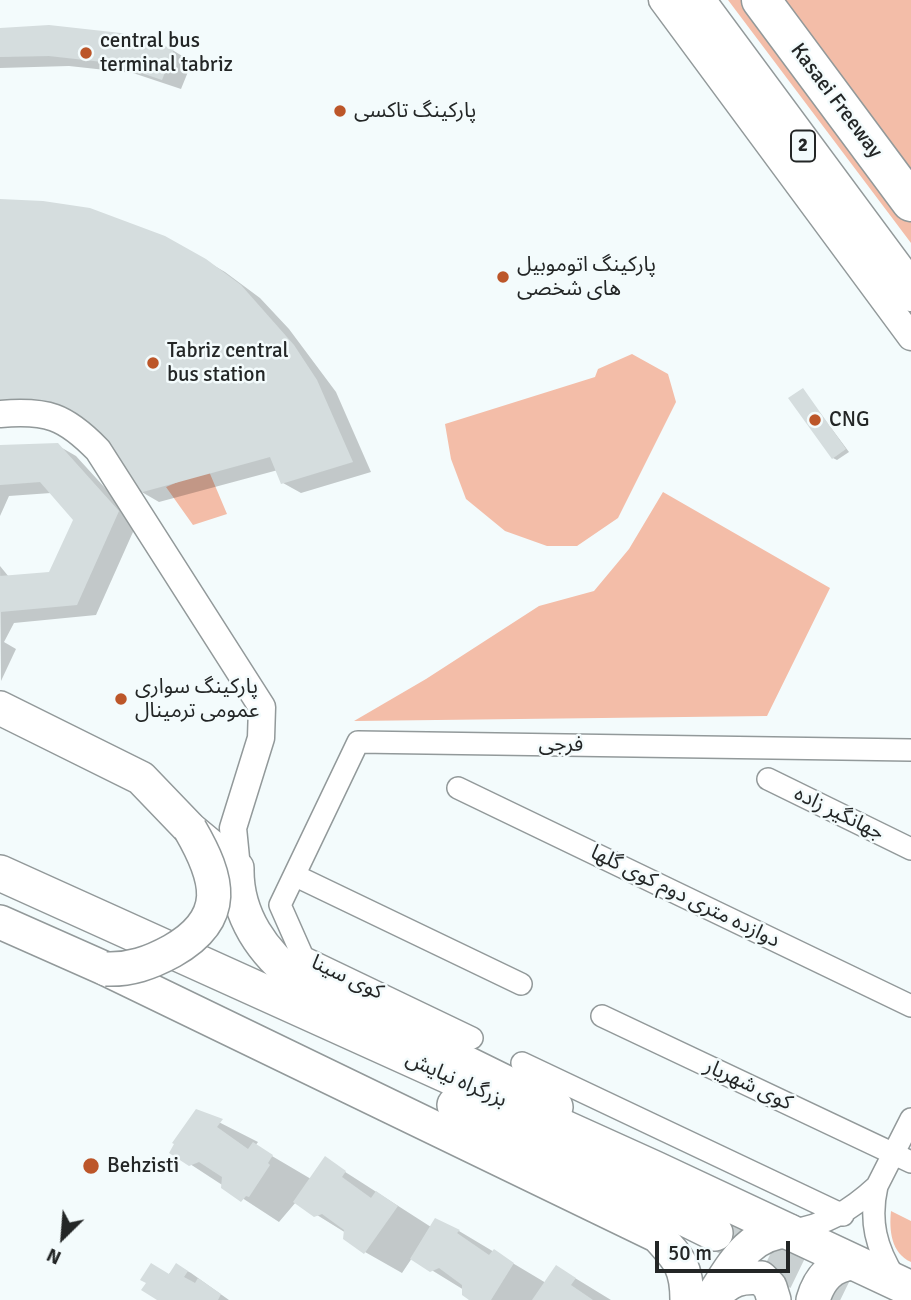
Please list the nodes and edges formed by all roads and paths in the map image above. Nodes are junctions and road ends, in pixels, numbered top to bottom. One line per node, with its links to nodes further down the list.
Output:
1 (662, 0): 6 (street)
2 (695, 0): 5 (highway, 2)
3 (763, 2): 4 (highway, Kasaei Freeway)
4 (911, 202)
5 (911, 292)
6 (911, 337)
7 (0, 414): 14 (street)
8 (0, 708): 12 (main road)
9 (911, 750): 16 (street, فرجی)
10 (768, 779): 13 (street, جهانگیر زاده)
11 (458, 788): 21 (street, دوازده متری دوم کوی گلها)
12 (190, 829): 14 (main road); 19 (main road, bridge)
13 (911, 849)
14 (237, 868): 27 (main road)
15 (0, 873): 27 (highway, بزرگراه نیایش)
16 (296, 876): 20 (street); 23 (street, کوی سینا)
17 (0, 896): 31 (highway, بزرگراه نیایش)
18 (0, 922): 19 (main road)
19 (106, 969): 34 (main road)
20 (521, 984)
21 (911, 1006)
22 (602, 1016): 26 (street, کوی شهریار)
23 (472, 1038)
24 (522, 1063): 29 (street)
25 (911, 1119): 26 (street)
26 (902, 1158): 28 (street)
27 (655, 1169): 30 (highway, بزرگراه نیایش)
28 (877, 1186): 29 (street); 33 (street)
29 (843, 1215): 30 (street)
30 (789, 1231): 32 (highway, بزرگراه نیایش); 35 (main road)
31 (715, 1233)
32 (853, 1264): 33 (highway, بزرگراه نیایش); 37 (main road)
33 (904, 1286)
34 (687, 1300)
35 (710, 1300): 36 (main road)
36 (774, 1300)
37 (813, 1300)

